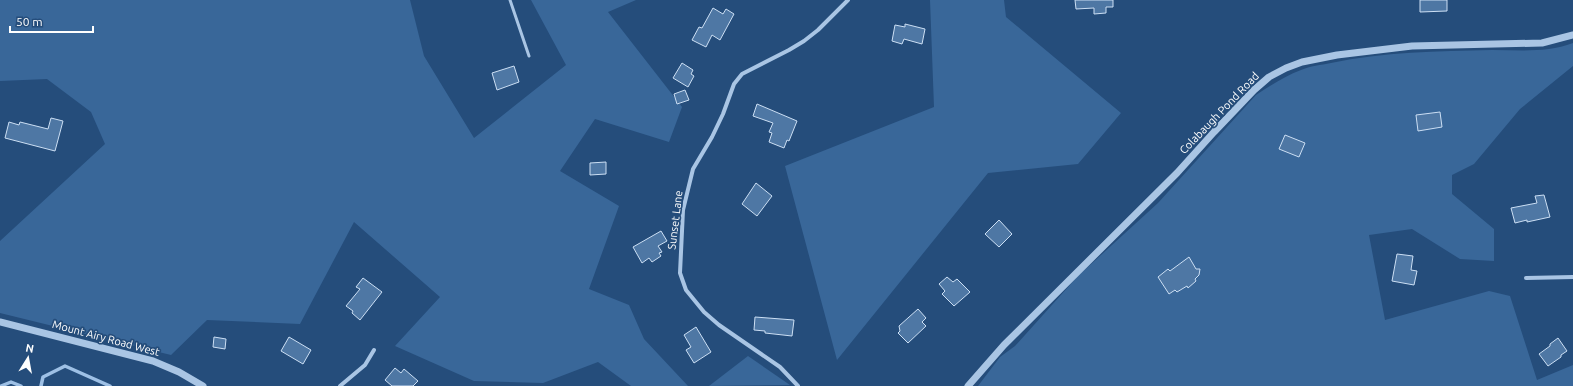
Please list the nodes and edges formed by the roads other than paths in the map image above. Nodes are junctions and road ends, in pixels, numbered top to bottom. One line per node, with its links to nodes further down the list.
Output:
1 (510, 0): 4 (lane)
2 (848, 0): 11 (street, Sunset Lane)
3 (1573, 35): 12 (street, Colabaugh Pond Road)
4 (529, 56)
5 (1573, 277): 6 (street)
6 (1526, 278)
7 (0, 322): 9 (street, Mount Airy Road West)
8 (374, 350): 10 (street)
9 (203, 386)
10 (340, 386)
11 (798, 386)
12 (968, 386)

